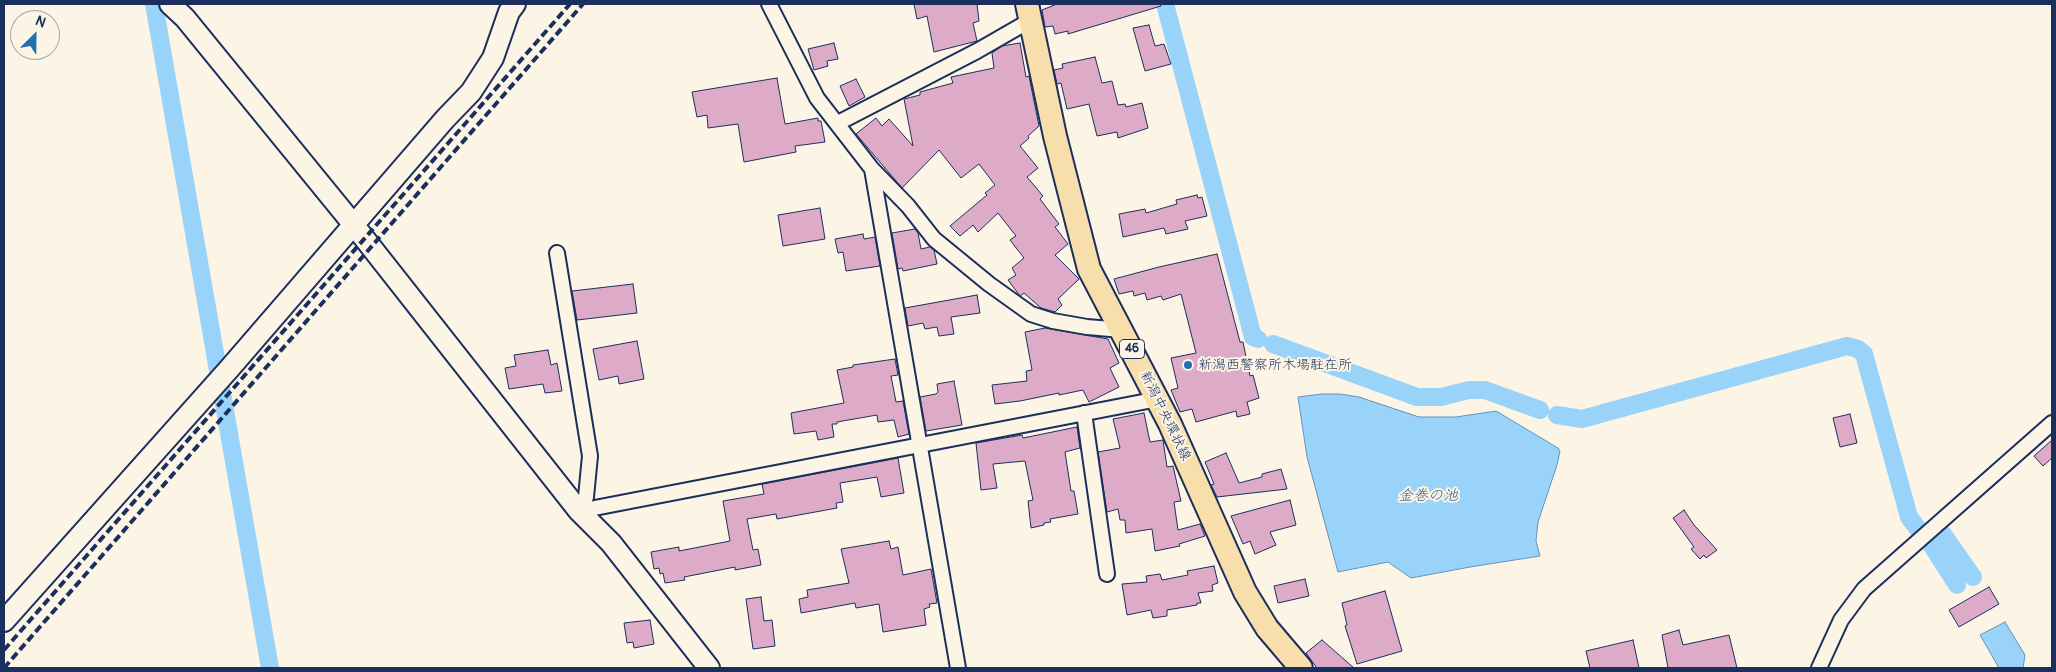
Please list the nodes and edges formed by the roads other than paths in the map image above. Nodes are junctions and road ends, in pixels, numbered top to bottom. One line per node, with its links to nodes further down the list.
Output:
1 (170, 4): 7 (street)
2 (516, 4): 7 (street)
3 (769, 4): 5 (street)
4 (1029, 12): 5 (street); 9 (main road, 新潟中央環状線 / 46)
5 (838, 123): 6 (street)
6 (872, 169): 9 (street); 13 (street)
7 (352, 224): 14 (street); 16 (street)
8 (557, 253): 14 (street)
9 (1122, 330): 10 (main road, 新潟中央環状線 / 46)
10 (1158, 399): 11 (street); 19 (main road, 新潟中央環状線 / 46)
11 (1084, 413): 13 (street); 15 (street)
12 (2052, 423): 20 (street)
13 (920, 444): 14 (street); 18 (street)
14 (579, 511): 17 (street)
15 (1107, 574)
16 (4, 621)
17 (709, 668)
18 (958, 668)
19 (1301, 668)
20 (1819, 668)

